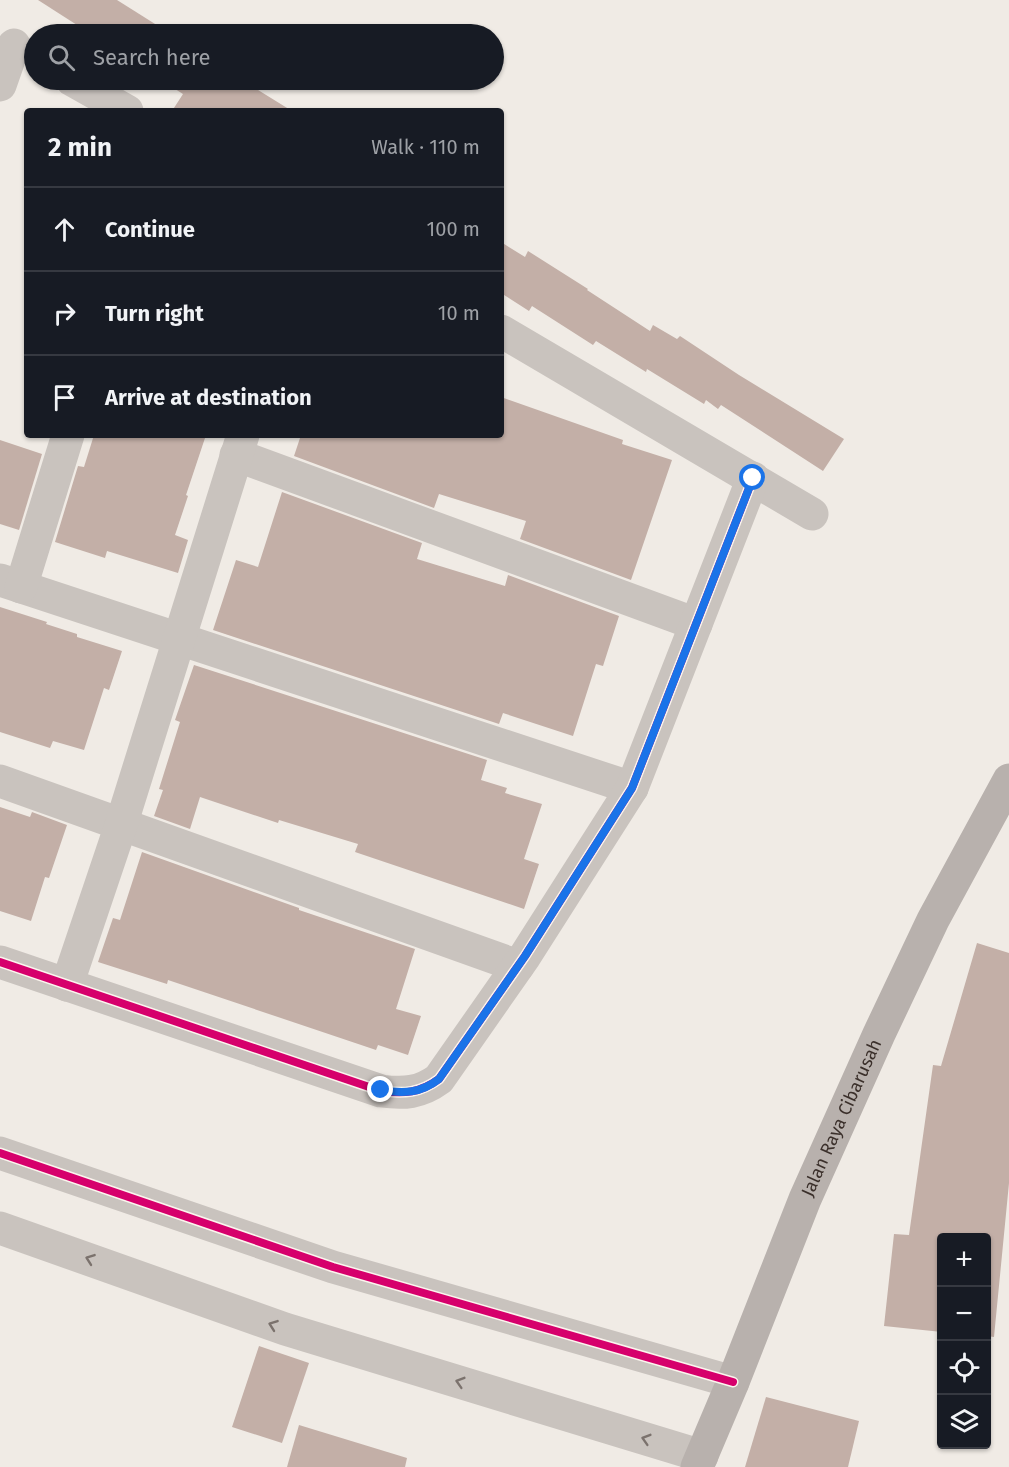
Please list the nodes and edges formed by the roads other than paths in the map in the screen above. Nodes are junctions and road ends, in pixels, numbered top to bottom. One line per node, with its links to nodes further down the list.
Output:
1 (16, 47): 2 (street)
2 (0, 85)
3 (90, 90): 4 (street)
4 (122, 108)
5 (504, 333): 8 (street)
6 (67, 438): 10 (street)
7 (239, 445): 11 (street); 12 (street)
8 (753, 478): 9 (street); 11 (street)
9 (812, 514)
10 (11, 583): 12 (street)
11 (696, 624): 15 (street)
12 (179, 639): 15 (street); 16 (street)
13 (1009, 780): 22 (main road, Jalan Raya Cibarusah)
14 (0, 781): 16 (street)
15 (632, 788): 18 (street)
16 (121, 825): 18 (street); 19 (street)
17 (0, 962): 19 (street)
18 (518, 966): 19 (street)
19 (68, 985)
20 (0, 1153): 22 (street)
21 (0, 1227): 23 (street, one-way to 21)
22 (733, 1382): 23 (main road, Jalan Raya Cibarusah)
23 (700, 1461)

